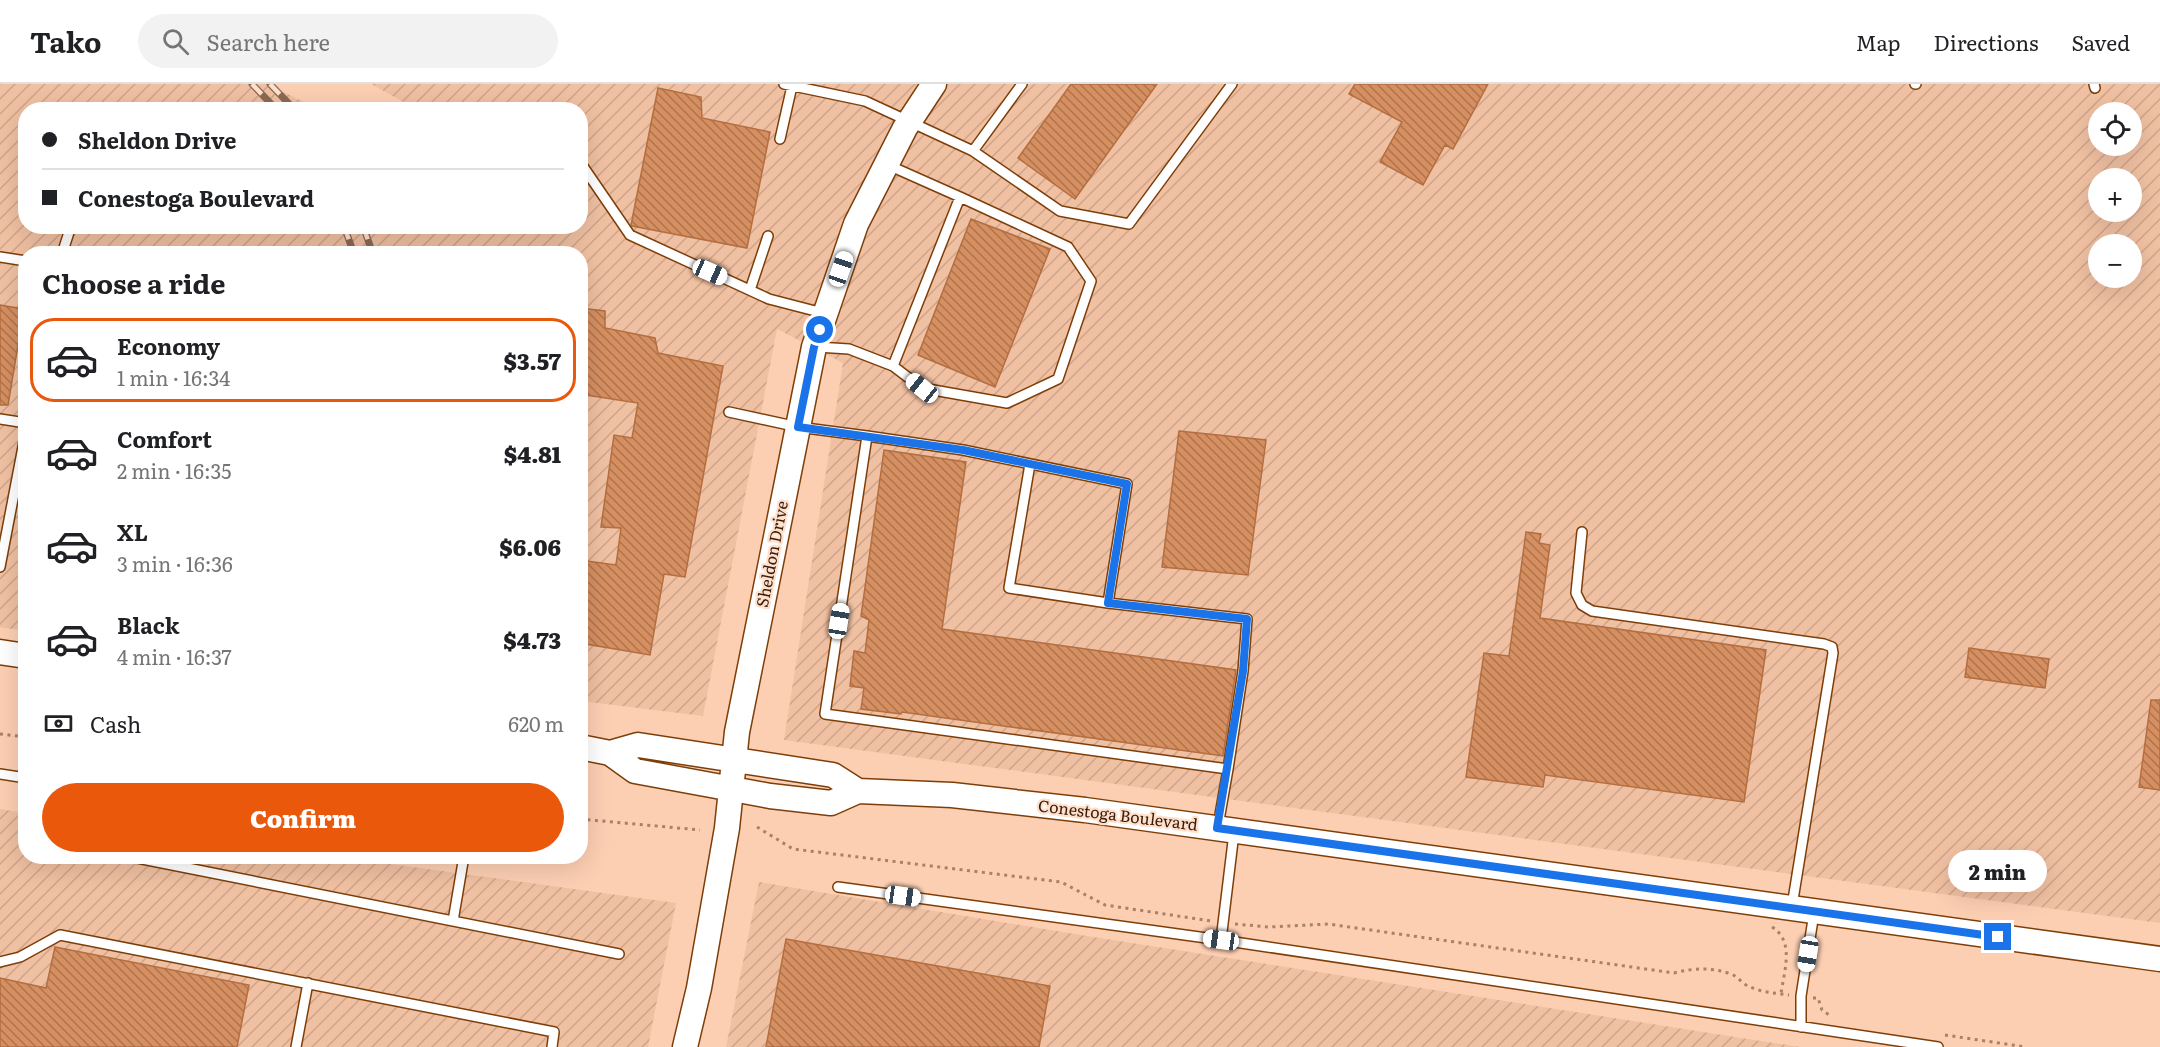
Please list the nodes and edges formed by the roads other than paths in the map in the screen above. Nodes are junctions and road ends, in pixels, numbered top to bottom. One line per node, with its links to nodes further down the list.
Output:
1 (934, 84): 5 (street, Sheldon Drive)
2 (1022, 84): 7 (lane)
3 (1232, 84): 7 (lane)
4 (788, 85): 5 (lane); 6 (lane)
5 (908, 122): 7 (lane); 8 (street, Sheldon Drive)
6 (780, 139)
7 (973, 152)
8 (886, 165): 10 (lane); 15 (street, Sheldon Drive)
9 (588, 174): 14 (lane)
10 (960, 197): 17 (lane); 17 (lane)
11 (768, 236): 14 (lane)
12 (0, 256): 13 (lane)
13 (18, 259)
14 (750, 290): 15 (lane)
15 (825, 314): 16 (street, Sheldon Drive)
16 (814, 347): 17 (lane); 21 (street, Sheldon Drive)
17 (893, 366)
18 (729, 412): 21 (lane)
19 (0, 419): 20 (lane)
20 (18, 422)
21 (798, 427): 22 (lane); 32 (street, Sheldon Drive)
22 (867, 436): 23 (lane); 33 (lane)
23 (1030, 464): 27 (lane); 27 (lane)
24 (18, 473): 26 (lane)
25 (1582, 532): 42 (lane)
26 (0, 567)
27 (1108, 603): 33 (lane)
28 (0, 652): 29 (street)
29 (18, 655)
30 (588, 749): 31 (street, Conestoga Boulevard)
31 (610, 753): 32 (street, Conestoga Boulevard); 36 (street, Conestoga Boulevard)
32 (733, 760): 36 (street, Sheldon Drive); 37 (street, Conestoga Boulevard)
33 (1228, 769): 38 (lane)
34 (0, 774): 35 (lane)
35 (18, 777)
36 (731, 790): 37 (street, Conestoga Boulevard); 52 (street, Sheldon Drive)
37 (858, 791): 38 (street, Conestoga Boulevard)
38 (1226, 829): 42 (street, Conestoga Boulevard); 44 (lane)
39 (167, 864): 43 (lane)
40 (463, 864): 43 (lane)
41 (838, 887): 44 (lane)
42 (1803, 910): 46 (street, Conestoga Boulevard); 49 (lane)
43 (453, 921): 45 (lane)
44 (1221, 940): 49 (lane)
45 (619, 954)
46 (2160, 959)
47 (0, 962): 48 (lane)
48 (308, 983): 50 (lane); 51 (lane)
49 (1801, 1027): 53 (lane)
50 (296, 1047)
51 (552, 1047)
52 (685, 1047)
53 (1938, 1047)

